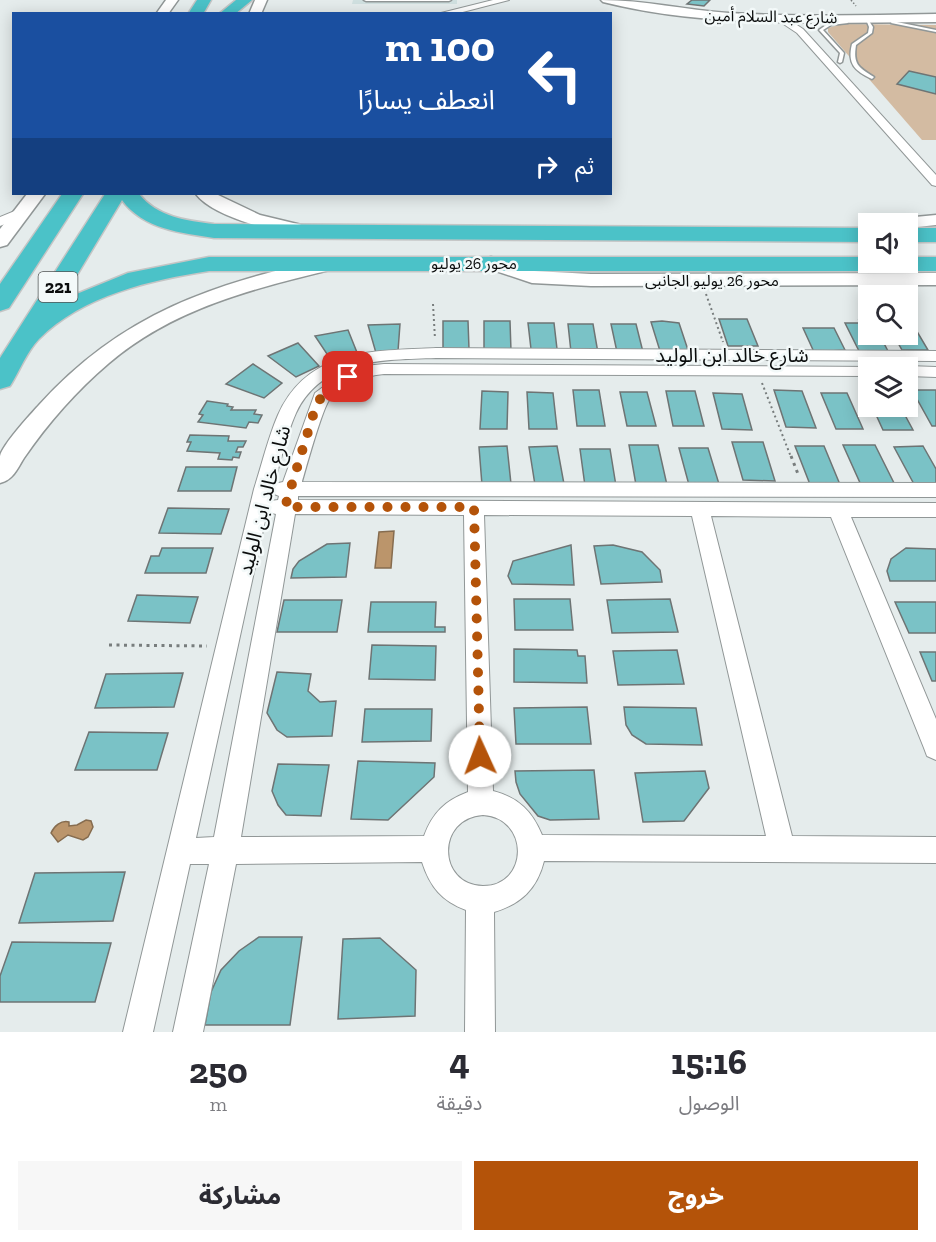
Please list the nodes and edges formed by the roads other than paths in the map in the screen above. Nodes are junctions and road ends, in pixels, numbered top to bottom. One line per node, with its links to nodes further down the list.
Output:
1 (245, 0): 7 (highway)
2 (366, 0): 3 (lane)
3 (449, 0)
4 (505, 0): 8 (street)
5 (607, 0): 9 (street, شارع عبد السلام أمين)
6 (624, 0): 9 (street, شارع عبد السلام أمين)
7 (227, 12)
8 (450, 12)
9 (778, 15): 10 (street, شارع عبد السلام أمين); 17 (street)
10 (831, 16): 11 (street, شارع عبد السلام أمين); 17 (street)
11 (936, 18): 14 (lane)
12 (869, 22): 13 (lane); 18 (lane); 19 (lane)
13 (892, 22): 14 (lane); 15 (lane)
14 (901, 22): 15 (lane)
15 (925, 28): 16 (lane)
16 (936, 30)
17 (819, 46): 20 (street); 23 (street)
18 (836, 46): 19 (lane); 20 (lane)
19 (853, 46): 21 (lane)
20 (840, 62): 22 (street)
21 (872, 78)
22 (936, 167): 23 (street)
23 (922, 168): 24 (street)
24 (936, 182)
25 (35, 195): 30 (street)
26 (71, 195): 44 (highway, 221)
27 (114, 195): 45 (highway, 221)
28 (130, 195): 34 (highway, محور 26 يوليو)
29 (206, 195): 34 (street)
30 (22, 212): 32 (street); 38 (street)
31 (936, 220): 33 (street)
32 (0, 222)
33 (918, 222)
34 (301, 232): 35 (highway, محور 26 يوليو); 39 (highway)
35 (858, 234)
36 (918, 236): 37 (highway)
37 (936, 236)
38 (0, 241)
39 (277, 263): 40 (highway, محور 26 يوليو); 45 (highway, محور 26 يوليو)
40 (336, 263): 41 (highway, محور 26 يوليو); 52 (street)
41 (491, 263): 42 (highway, محور 26 يوليو); 43 (street, محور 26 يوليو الجانبى)
42 (936, 264)
43 (936, 279)
44 (0, 303)
45 (28, 335): 51 (highway, 221)
46 (936, 356): 47 (street, شارع خالد ابن الوليد)
47 (740, 362): 48 (street, شارع خالد ابن الوليد); 54 (street, شارع خالد ابن الوليد); 55 (street, شارع خالد ابن الوليد)
48 (858, 370)
49 (918, 372): 50 (street)
50 (936, 372)
51 (0, 380)
52 (0, 474)
53 (936, 490): 55 (street)
54 (261, 498): 55 (street); 67 (street, شارع خالد ابن الوليد)
55 (288, 498): 56 (street); 65 (street, شارع خالد ابن الوليد)
56 (474, 507): 57 (street); 61 (street)
57 (700, 509): 58 (street); 64 (street)
58 (838, 510): 59 (street); 60 (street)
59 (936, 510)
60 (936, 748)
61 (482, 801): 62 (street); 63 (street)
62 (532, 848): 64 (street); 68 (street)
63 (436, 849): 65 (street); 68 (street)
64 (782, 849): 66 (street)
65 (225, 850): 67 (street); 70 (street, شارع خالد ابن الوليد)
66 (936, 850)
67 (181, 851): 69 (street, شارع خالد ابن الوليد)
68 (480, 900): 71 (street)
69 (138, 1032)
70 (188, 1032)
71 (480, 1032)

